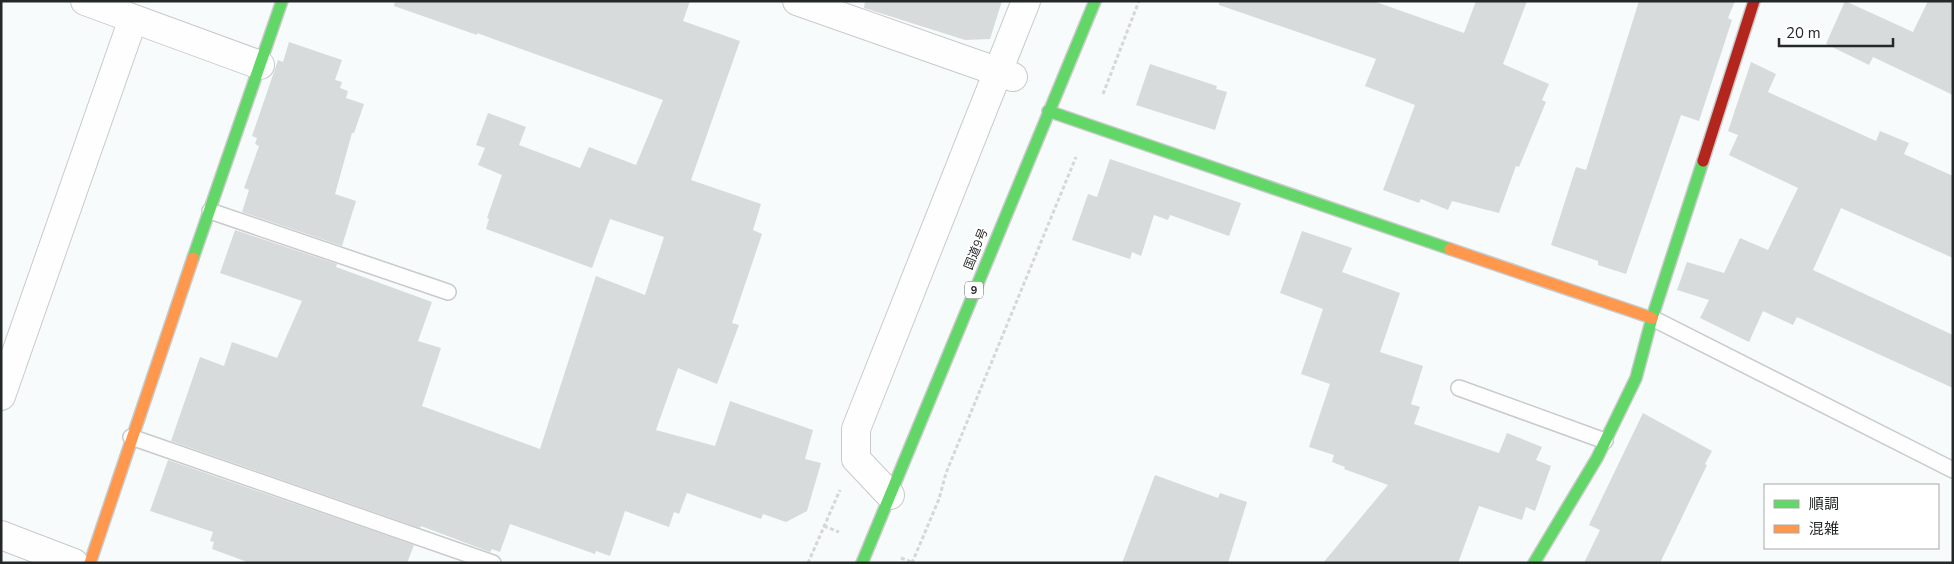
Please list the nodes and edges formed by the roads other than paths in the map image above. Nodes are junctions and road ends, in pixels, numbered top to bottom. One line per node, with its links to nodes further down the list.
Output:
1 (85, 1): 7 (street)
2 (282, 1): 8 (main road)
3 (797, 1): 9 (street)
4 (1026, 1): 9 (street)
5 (1095, 1): 10 (main road, 国道9号 / 9)
6 (1754, 1): 13 (main road)
7 (133, 19): 8 (street); 15 (street)
8 (260, 65): 11 (main road)
9 (1006, 75): 19 (street)
10 (1048, 111): 13 (main road); 19 (main road, 国道9号 / 9)
11 (210, 211): 12 (lane); 16 (main road)
12 (448, 292)
13 (1652, 318): 17 (main road); 18 (lane)
14 (1459, 388): 17 (lane)
15 (1, 396)
16 (131, 438): 22 (main road); 23 (lane)
17 (1605, 442): 25 (main road)
18 (1953, 470)
19 (890, 495): 24 (main road, 国道9号 / 9)
20 (1, 536): 21 (street)
21 (74, 563)
22 (90, 563)
23 (493, 563)
24 (862, 563)
25 (1534, 563)

